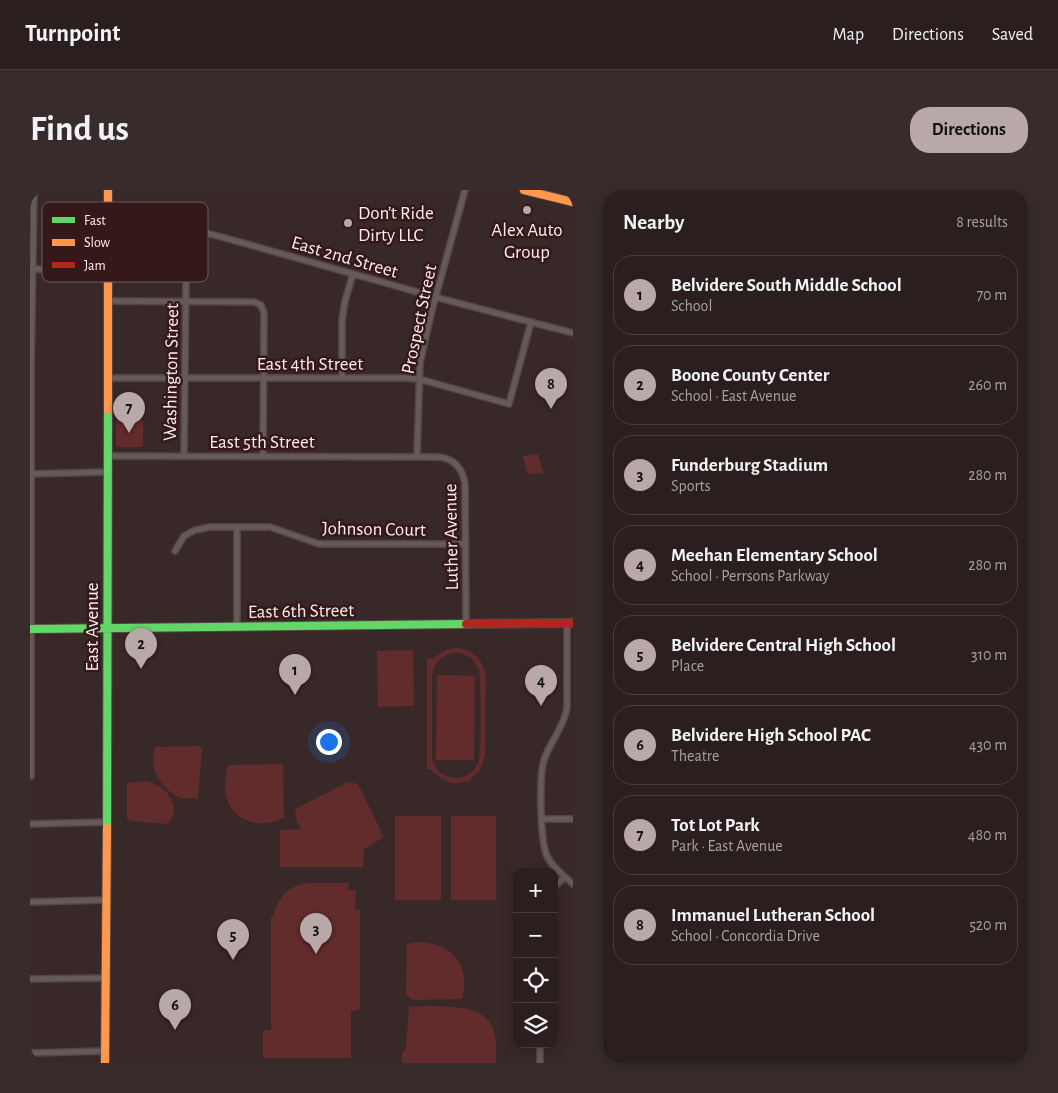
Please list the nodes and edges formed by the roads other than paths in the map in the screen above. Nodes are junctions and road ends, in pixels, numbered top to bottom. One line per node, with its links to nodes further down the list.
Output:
1 (34, 190): 6 (street)
2 (465, 190): 10 (street, Prospect Street)
3 (524, 190): 4 (street)
4 (573, 202)
5 (208, 233): 7 (street, East 2nd Street)
6 (32, 269): 25 (street)
7 (353, 274): 10 (street, East 2nd Street); 15 (street)
8 (108, 282): 11 (street, East Avenue)
9 (186, 282): 12 (street, Washington Street)
10 (436, 297): 13 (street, East 2nd Street); 19 (street, Prospect Street)
11 (109, 301): 12 (street); 16 (street, East Avenue)
12 (186, 302): 17 (street, Washington Street); 18 (street)
13 (531, 322): 14 (street, East 2nd Street); 19 (street, East 4th Street)
14 (573, 333)
15 (342, 377): 18 (street, East 4th Street); 19 (street, East 4th Street)
16 (108, 378): 17 (street, East 4th Street); 20 (street, East Avenue)
17 (186, 378): 18 (street, East 4th Street); 21 (street, Washington Street)
18 (263, 378): 22 (street)
19 (419, 379): 23 (street, Prospect Street)
20 (107, 456): 21 (street, East 5th Street); 24 (street, East Avenue)
21 (184, 456): 22 (street, East 5th Street)
22 (262, 456): 23 (street, East 5th Street)
23 (417, 456): 27 (street, Luther Avenue)
24 (107, 472): 25 (street); 33 (street, East Avenue)
25 (31, 474): 32 (street)
26 (237, 527): 27 (street, Johnson Court); 28 (street, Johnson Court); 31 (street)
27 (466, 544): 30 (street, Luther Avenue)
28 (175, 551)
29 (570, 623): 30 (street, East 6th Street); 35 (street)
30 (466, 624): 31 (street, East 6th Street)
31 (237, 627): 33 (street, East 6th Street)
32 (30, 629): 33 (street, East 6th Street); 34 (street)
33 (108, 629): 37 (street, East Avenue)
34 (31, 776)
35 (542, 819): 36 (street); 39 (street)
36 (573, 819)
37 (106, 822): 38 (street); 42 (street, East Avenue)
38 (30, 824)
39 (565, 877): 40 (street); 41 (street)
40 (558, 883)
41 (573, 884)
42 (105, 900): 43 (street); 45 (street, East Avenue)
43 (30, 902)
44 (30, 978): 45 (street)
45 (104, 978): 47 (street, East Avenue)
46 (540, 1048): 50 (street)
47 (105, 1051): 48 (street); 49 (street, East Avenue)
48 (30, 1053)
49 (105, 1063)
50 (540, 1063)

